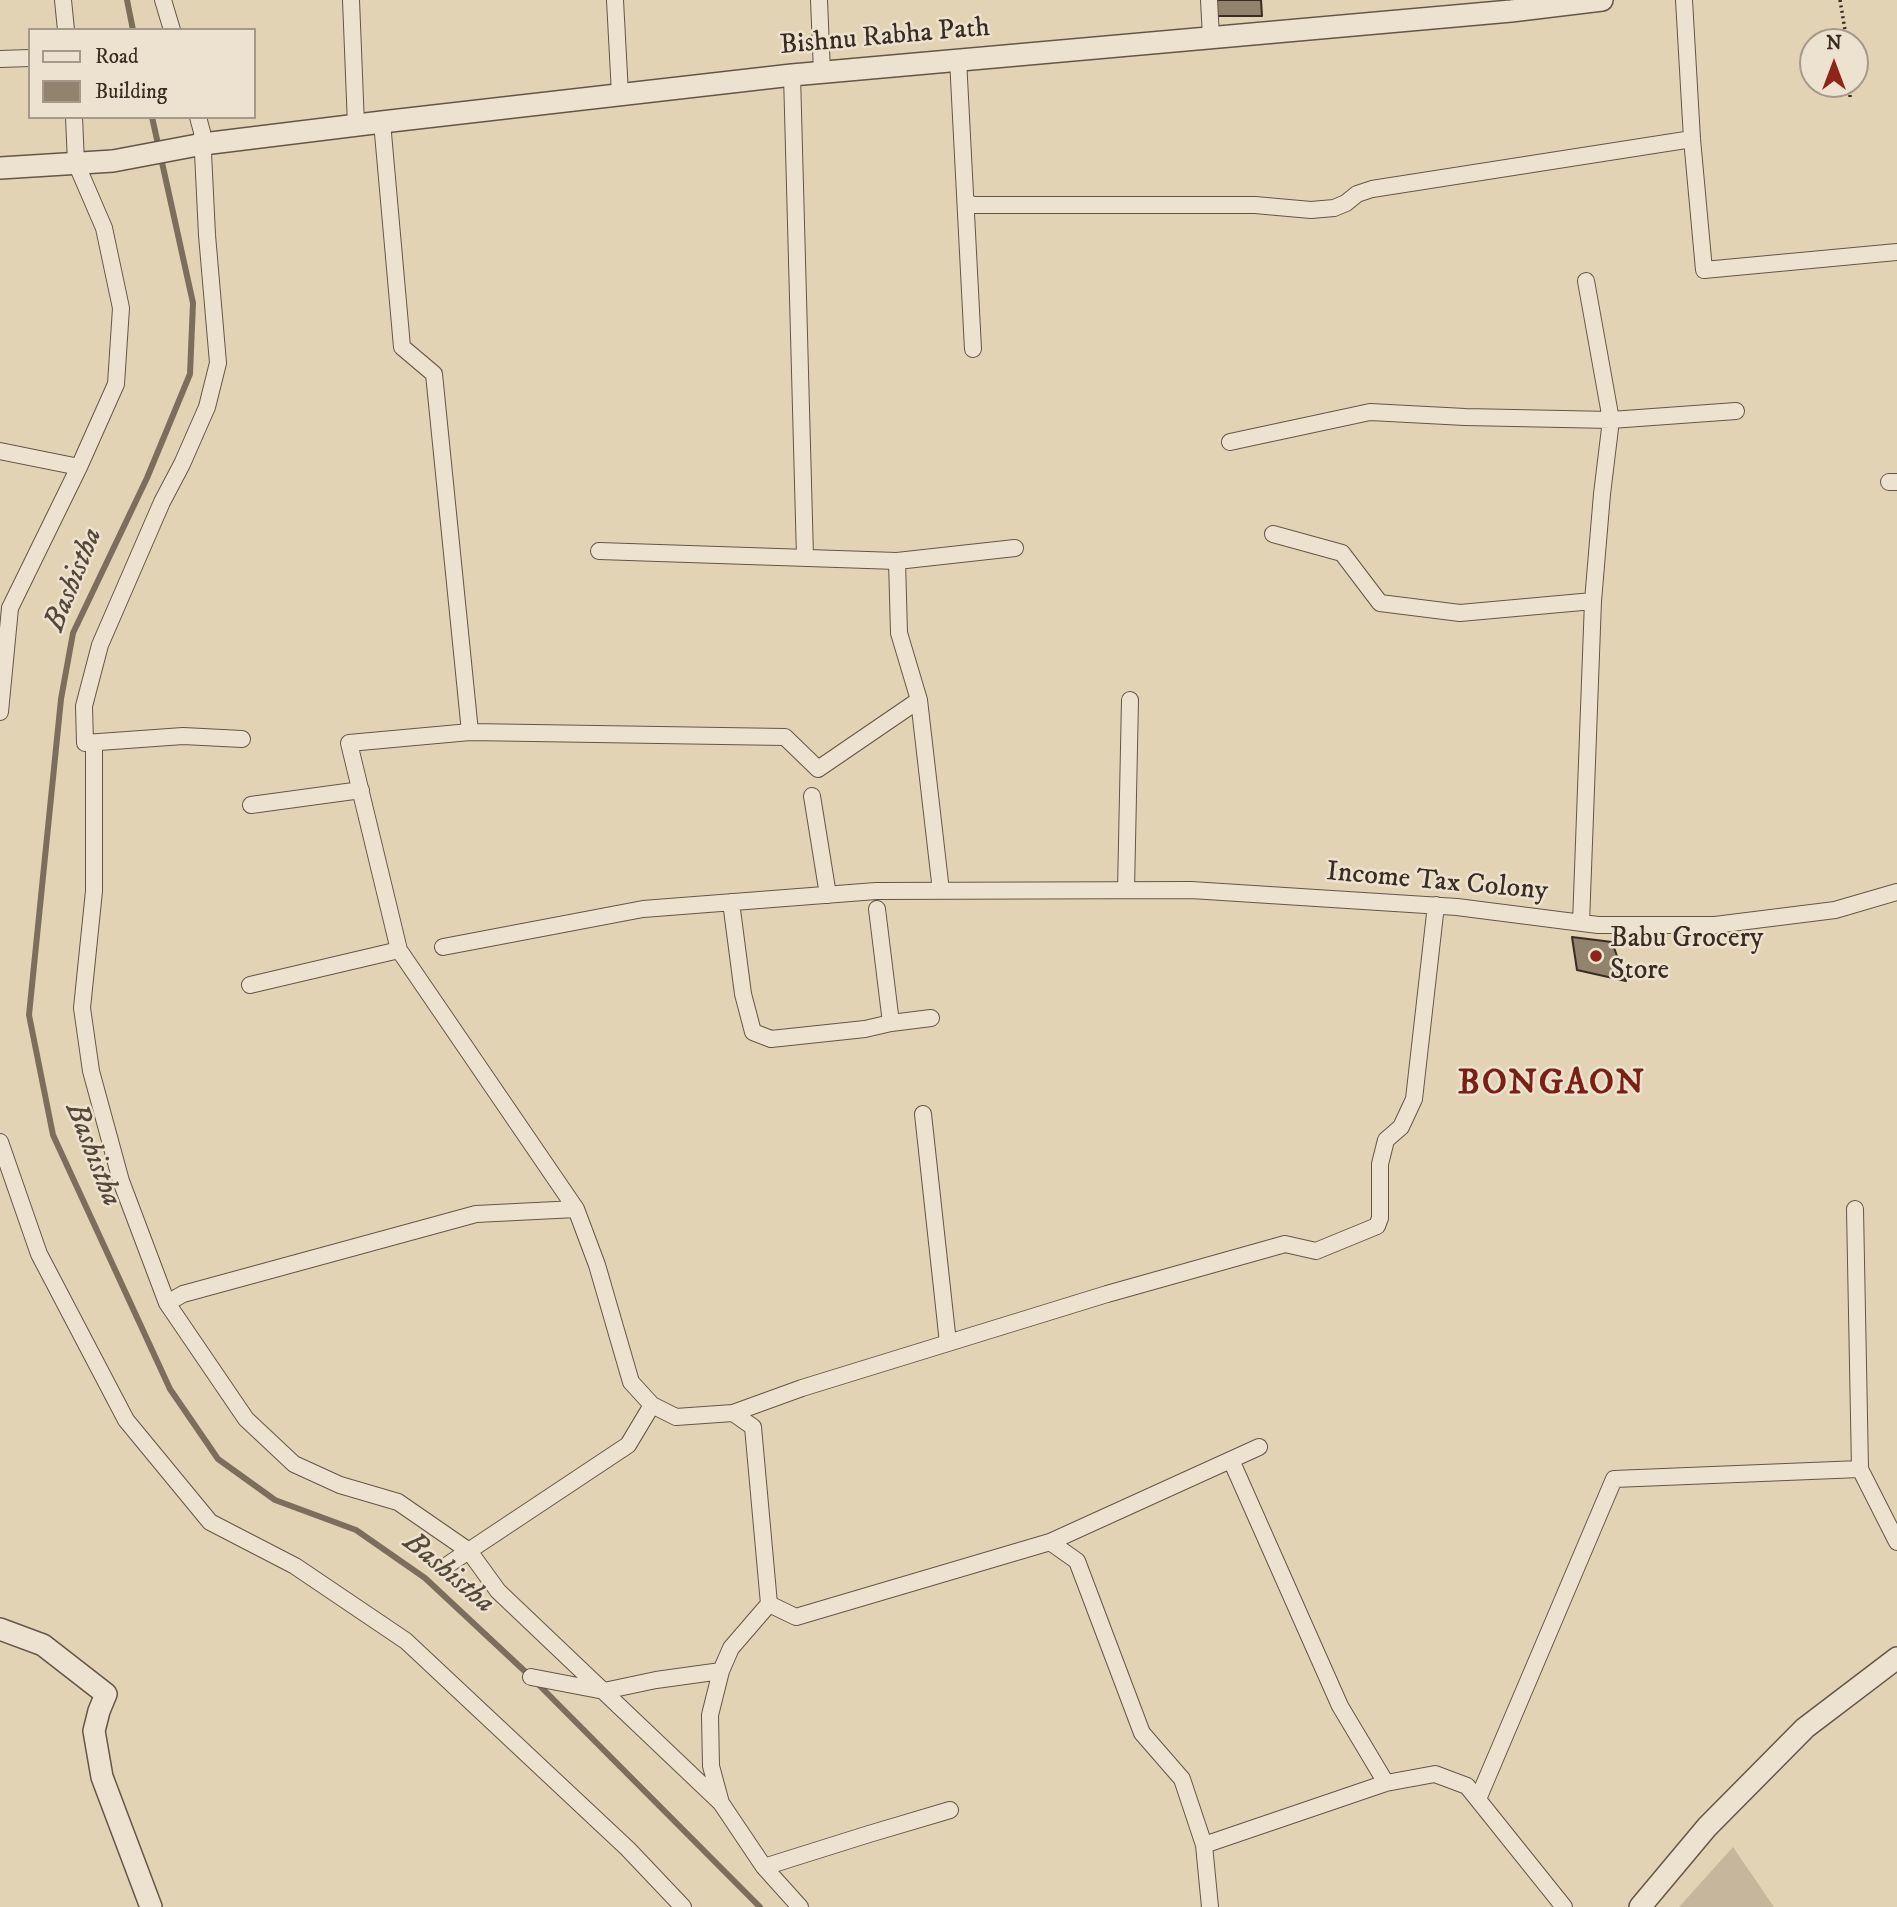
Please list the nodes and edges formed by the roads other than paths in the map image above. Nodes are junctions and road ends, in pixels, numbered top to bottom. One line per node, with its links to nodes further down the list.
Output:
1 (63, 0): 10 (street)
2 (163, 0): 11 (street)
3 (351, 0): 22 (street)
4 (615, 0): 18 (street)
5 (820, 0): 16 (street)
6 (1209, 0): 12 (street)
7 (1602, 0): 9 (street, Bishnu Rabha Path)
8 (1684, 0): 23 (street)
9 (1499, 6): 12 (street, Bishnu Rabha Path)
10 (66, 28)
11 (171, 28)
12 (1211, 37): 15 (street, Bishnu Rabha Path)
13 (28, 58): 14 (street)
14 (0, 59)
15 (958, 59): 16 (street, Bishnu Rabha Path); 27 (street)
16 (822, 72): 17 (street, Bishnu Rabha Path)
17 (792, 75): 18 (street, Bishnu Rabha Path); 39 (street)
18 (620, 94): 21 (street, Bishnu Rabha Path)
19 (74, 119): 25 (street)
20 (199, 119): 24 (street)
21 (382, 122): 22 (street, Bishnu Rabha Path); 46 (street)
22 (356, 125): 24 (street, Bishnu Rabha Path)
23 (1692, 139): 27 (street); 28 (street)
24 (203, 145): 25 (street, Bishnu Rabha Path); 48 (street)
25 (76, 163): 26 (street, Bishnu Rabha Path); 35 (street)
26 (0, 167)
27 (966, 203): 30 (street)
28 (1897, 252)
29 (1586, 281): 32 (street)
30 (973, 349)
31 (1736, 411): 32 (street)
32 (1611, 420): 33 (street); 41 (street)
33 (1230, 442)
34 (0, 451): 35 (street)
35 (79, 467): 42 (street)
36 (1273, 534): 41 (street)
37 (1015, 548): 40 (street)
38 (599, 551): 39 (street)
39 (805, 557): 40 (street)
40 (897, 561): 43 (street)
41 (1593, 601): 59 (street)
42 (5, 604): 45 (street)
43 (919, 700): 46 (street); 53 (street)
44 (1130, 700): 52 (street)
45 (0, 712)
46 (470, 732): 49 (street)
47 (242, 739): 48 (street)
48 (94, 743): 69 (street)
49 (360, 790): 51 (street); 61 (street)
50 (813, 796): 55 (street)
51 (251, 805)
52 (1126, 890): 53 (street, Income Tax Colony); 57 (street, Income Tax Colony)
53 (941, 891): 55 (street, Income Tax Colony)
54 (1897, 892): 59 (street, Income Tax Colony)
55 (828, 895): 56 (street, Income Tax Colony)
56 (731, 902): 60 (street, Income Tax Colony); 64 (street)
57 (1436, 905): 59 (street, Income Tax Colony); 70 (street)
58 (877, 909): 64 (street)
59 (1581, 923)
60 (443, 947)
61 (398, 950): 62 (street); 67 (street)
62 (250, 985)
63 (931, 1018): 64 (street)
64 (891, 1023)
65 (923, 1114): 70 (street)
66 (0, 1142): 93 (street)
67 (576, 1209): 69 (street); 71 (street)
68 (1855, 1209): 75 (street)
69 (167, 1303): 78 (street)
70 (948, 1343): 72 (street)
71 (652, 1405): 72 (street); 78 (street)
72 (733, 1413): 80 (street)
73 (1259, 1447): 74 (street)
74 (1231, 1460): 76 (street); 86 (street)
75 (1860, 1469): 77 (street); 87 (street)
76 (1050, 1542): 80 (street); 90 (street)
77 (1897, 1542)
78 (469, 1551): 79 (street); 85 (street)
79 (449, 1564)
80 (769, 1604): 83 (street)
81 (0, 1629): 92 (street)
82 (1897, 1658): 97 (street)
83 (722, 1671): 85 (street); 88 (street)
84 (531, 1677): 85 (street)
85 (604, 1691): 88 (street)
86 (1385, 1783): 87 (street); 90 (street)
87 (1478, 1799): 96 (street)
88 (720, 1803): 91 (street)
89 (950, 1810): 91 (street)
90 (1205, 1845): 95 (street)
91 (764, 1867): 94 (street)
92 (151, 1907)
93 (683, 1907)
94 (800, 1907)
95 (1210, 1907)
96 (1564, 1907)
97 (1640, 1907)

